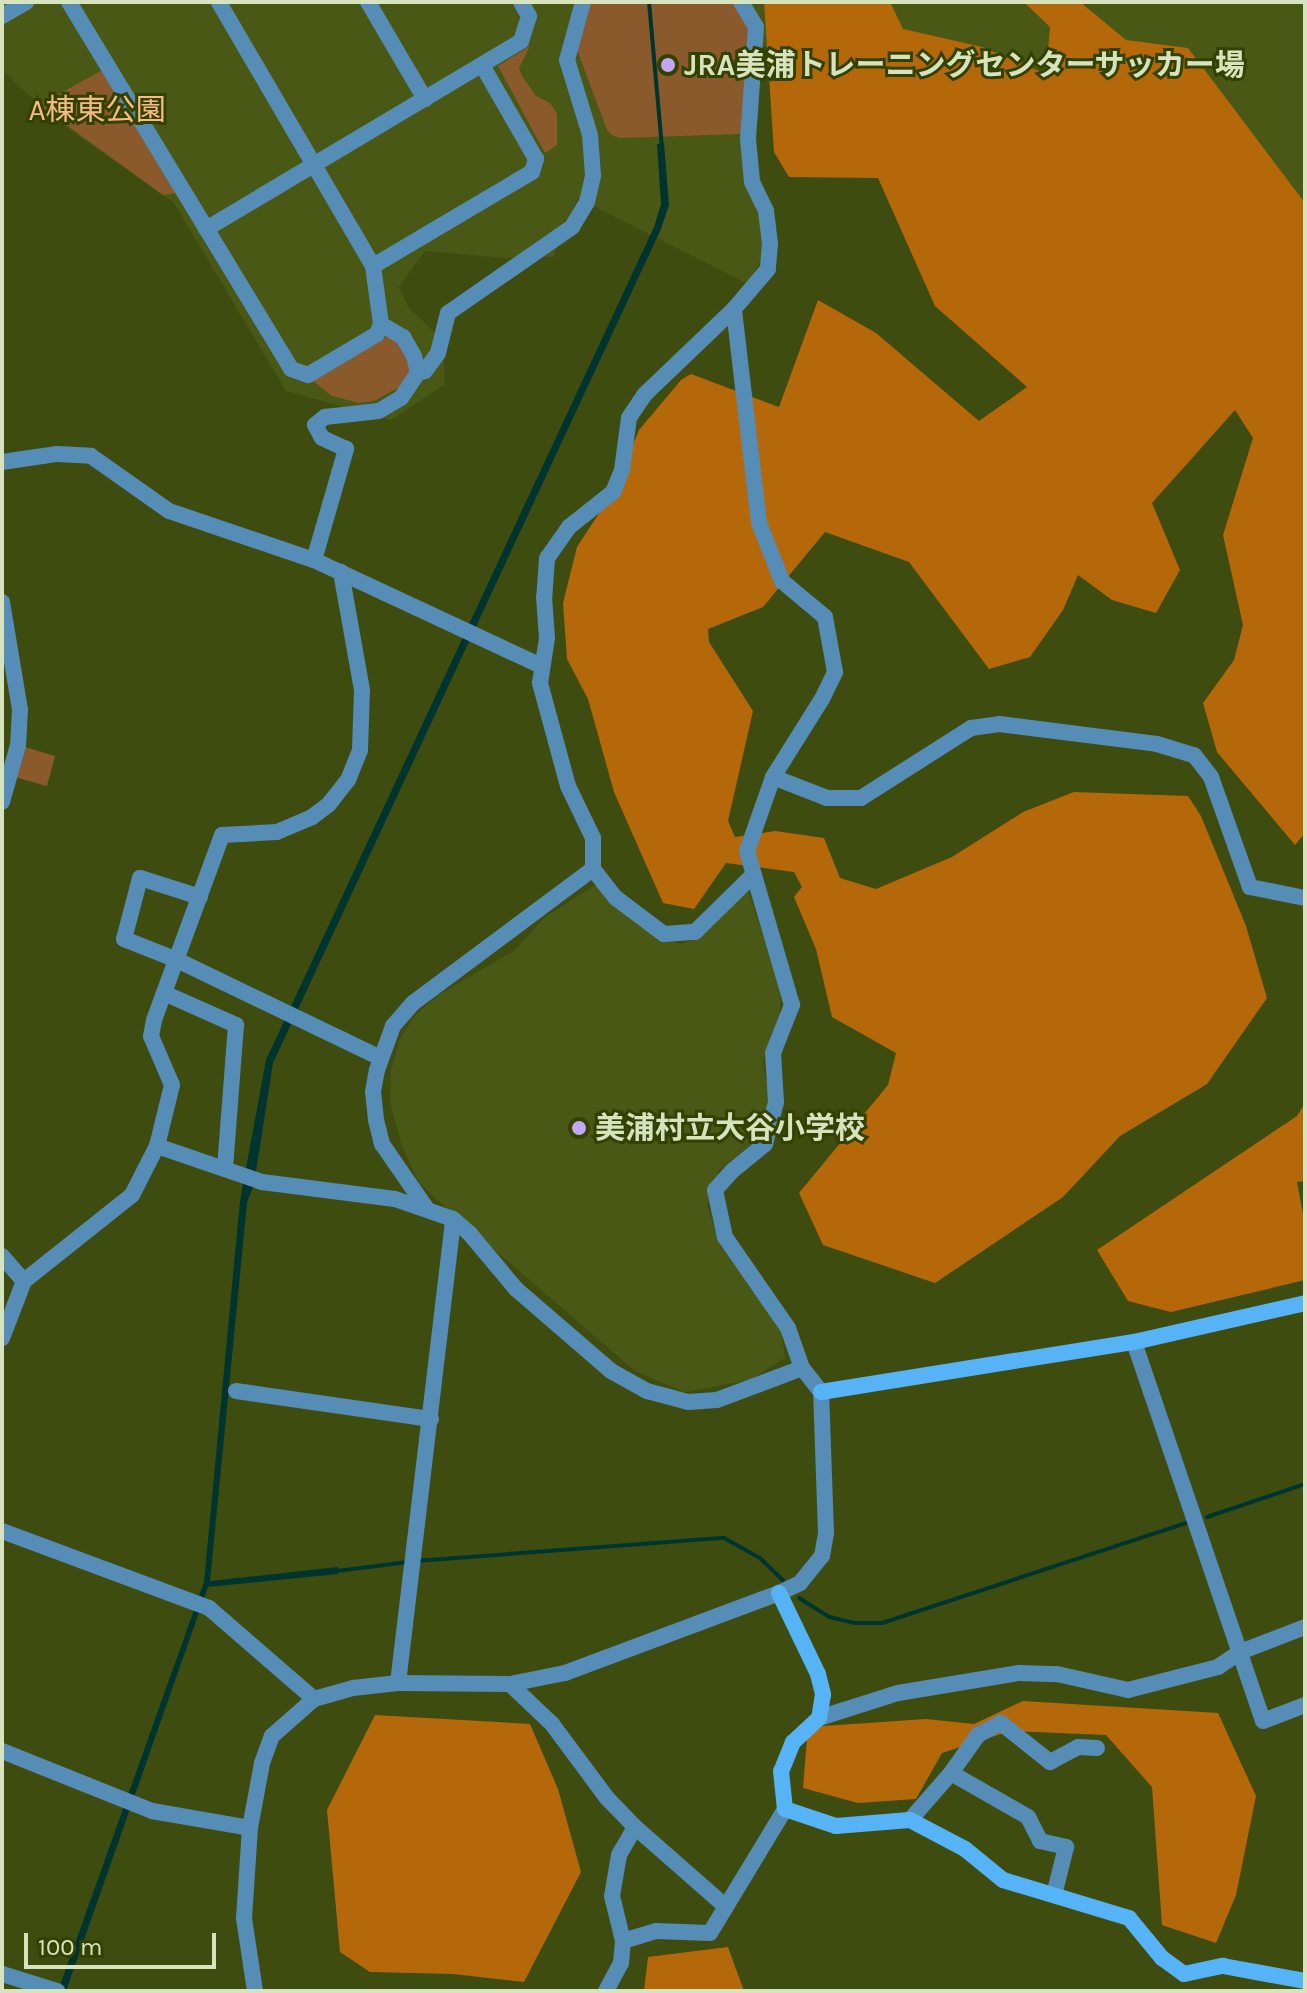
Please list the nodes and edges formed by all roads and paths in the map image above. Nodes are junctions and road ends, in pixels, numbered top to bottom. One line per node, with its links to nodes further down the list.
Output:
1 (26, 2): 8 (street)
2 (69, 2): 12 (street)
3 (219, 2): 11 (street)
4 (368, 2): 10 (street)
5 (521, 2): 9 (street)
6 (583, 2): 16 (street)
7 (741, 2): 14 (street)
8 (2, 16)
9 (482, 65): 10 (street); 13 (street)
10 (425, 99): 11 (street)
11 (317, 164): 12 (street); 13 (street)
12 (206, 229): 15 (street)
13 (373, 266): 15 (street)
14 (734, 309): 21 (street); 22 (street)
15 (381, 324): 16 (street)
16 (418, 373): 18 (street)
17 (2, 462): 18 (street)
18 (314, 560): 19 (street)
19 (341, 572): 21 (street); 26 (street)
20 (2, 602): 23 (street)
21 (541, 666): 24 (street)
22 (773, 777): 25 (street); 27 (street)
23 (2, 802)
24 (593, 869): 25 (street); 30 (street)
25 (753, 875): 40 (street)
26 (200, 897): 28 (street); 28 (street)
27 (1305, 898)
28 (177, 960): 29 (street); 30 (street)
29 (164, 993): 31 (street); 32 (street)
30 (381, 1058): 33 (street)
31 (157, 1146): 32 (street); 36 (street)
32 (225, 1169): 33 (street)
33 (427, 1209): 34 (street)
34 (453, 1219): 40 (street); 43 (street)
35 (2, 1256): 36 (street)
36 (24, 1281): 38 (street)
37 (1305, 1303): 39 (street)
38 (2, 1338)
39 (1134, 1342): 42 (street); 47 (street)
40 (802, 1368): 42 (street)
41 (236, 1391): 43 (street)
42 (821, 1392): 45 (street)
43 (431, 1419): 48 (street)
44 (2, 1531): 50 (street)
45 (779, 1593): 49 (street); 52 (street)
46 (1305, 1627): 47 (street)
47 (1240, 1652): 51 (street); 52 (street)
48 (398, 1683): 49 (street); 50 (street)
49 (510, 1684): 58 (street)
50 (314, 1699): 59 (street)
51 (1305, 1705)
52 (819, 1718): 56 (street)
53 (1097, 1748): 55 (street)
54 (2, 1751): 59 (street)
55 (951, 1773): 57 (street); 60 (street)
56 (785, 1809): 57 (street); 61 (street)
57 (910, 1820): 60 (street)
58 (635, 1827): 61 (street); 62 (street)
59 (250, 1828): 67 (street)
60 (1054, 1895): 65 (street)
61 (726, 1907): 62 (street)
62 (623, 1941): 68 (street)
63 (2, 1974): 66 (street)
64 (1305, 1981): 65 (street)
65 (1281, 1984)
66 (51, 1989)
67 (255, 1991)
68 (606, 1991)

